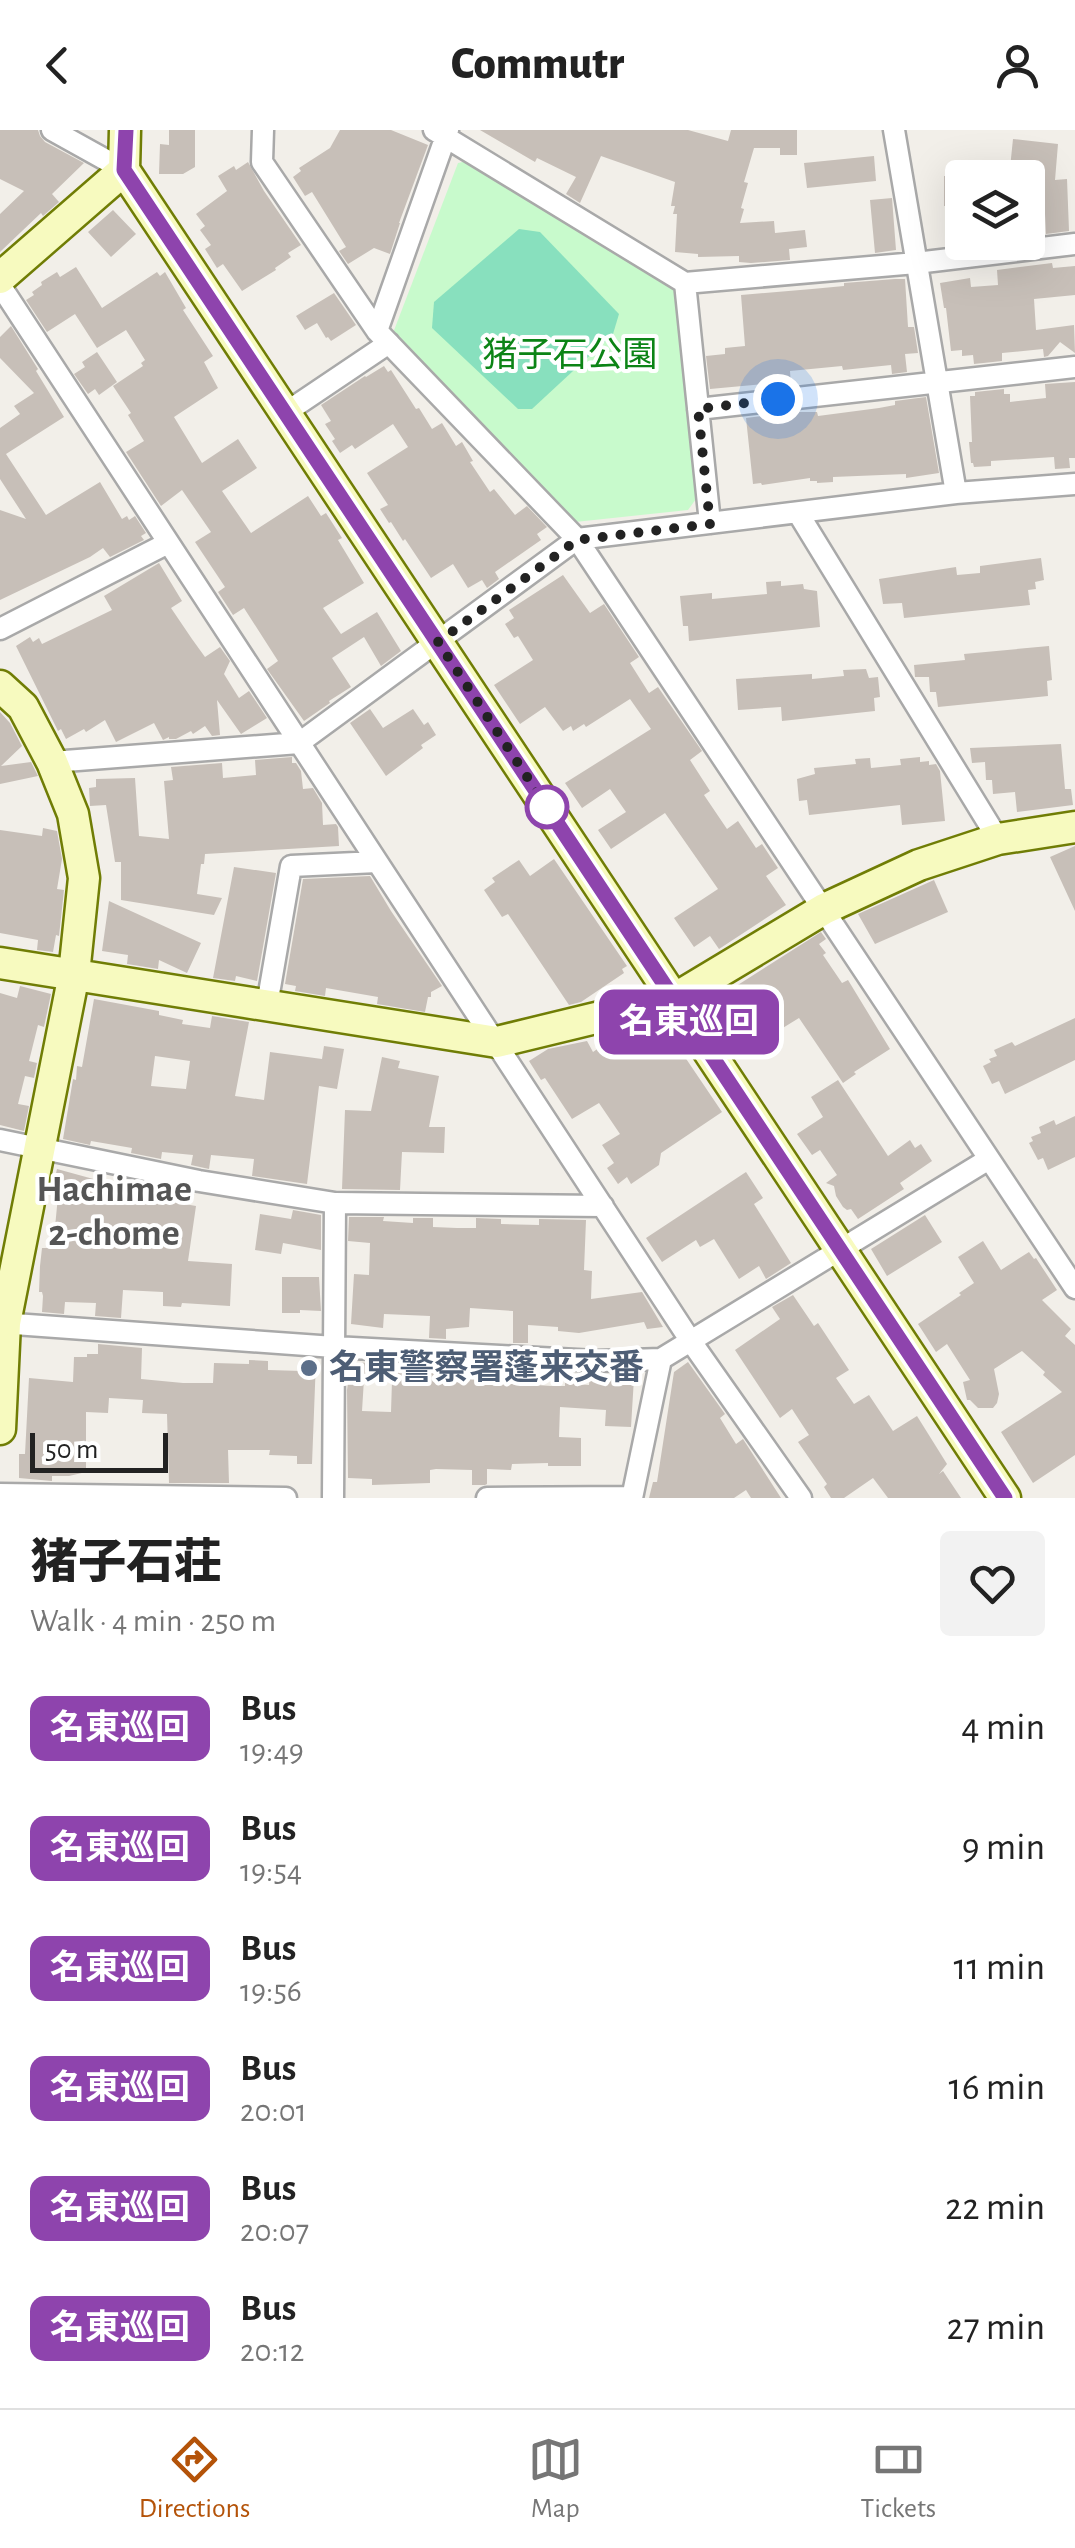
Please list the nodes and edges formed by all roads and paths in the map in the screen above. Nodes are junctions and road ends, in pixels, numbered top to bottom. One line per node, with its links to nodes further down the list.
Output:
1 (52, 130): 6 (street)
2 (126, 130): 6 (street)
3 (263, 130): 11 (street)
4 (894, 130): 8 (street)
5 (442, 132): 10 (street); 11 (street)
6 (124, 170): 9 (street); 15 (street)
7 (1075, 244): 8 (street)
8 (916, 262): 10 (street); 13 (street)
9 (0, 281): 21 (street)
10 (684, 283): 14 (street)
11 (383, 337): 15 (street); 20 (street)
12 (1075, 367): 13 (street)
13 (936, 381): 14 (street); 17 (street)
14 (698, 409): 19 (street)
15 (286, 413): 23 (street)
16 (1075, 484): 17 (street)
17 (956, 493): 18 (street)
18 (798, 513): 19 (street); 28 (street)
19 (710, 524): 20 (street)
20 (577, 540): 23 (street); 30 (street)
21 (168, 544): 22 (street); 25 (street)
22 (0, 629)
23 (438, 642): 25 (street); 33 (street)
24 (0, 686): 26 (street)
25 (298, 744): 26 (street); 29 (street)
26 (52, 762): 32 (street)
27 (1075, 827): 28 (street)
28 (998, 838): 30 (street)
29 (377, 862): 34 (street); 35 (street)
30 (824, 908): 33 (street); 38 (street)
31 (0, 963): 32 (street)
32 (74, 974): 34 (street); 37 (street)
33 (674, 999): 35 (street); 41 (street)
34 (267, 1005): 35 (street)
35 (496, 1042): 40 (street)
36 (0, 1140): 37 (street)
37 (39, 1148): 39 (street); 43 (street)
38 (990, 1159): 41 (street); 42 (street)
39 (334, 1203): 40 (street); 45 (street)
40 (603, 1206): 44 (street)
41 (840, 1249): 44 (street); 54 (street)
42 (1075, 1288)
43 (2, 1324): 45 (street); 47 (street)
44 (690, 1340): 46 (street); 53 (street)
45 (334, 1347): 46 (street); 50 (street)
46 (660, 1359): 52 (street)
47 (0, 1429)
48 (0, 1494): 49 (street)
49 (286, 1498)
50 (332, 1498)
51 (487, 1498): 52 (street)
52 (632, 1498)
53 (801, 1498)
54 (1006, 1498)

